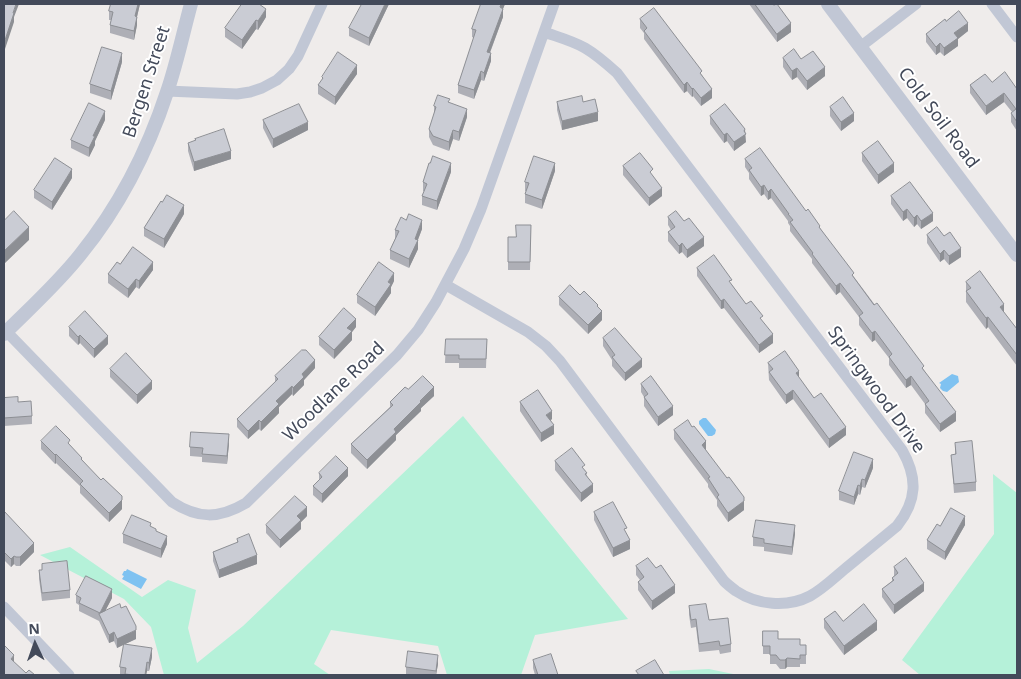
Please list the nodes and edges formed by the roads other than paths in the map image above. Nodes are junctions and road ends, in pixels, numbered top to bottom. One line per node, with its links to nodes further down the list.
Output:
1 (191, 4): 10 (street, Bergen Street)
2 (322, 4): 10 (street)
3 (554, 4): 7 (street, Woodlane Road)
4 (828, 4): 9 (street, Cold Soil Road)
5 (916, 4): 9 (street)
6 (992, 4): 8 (street)
7 (544, 32): 12 (street, Woodlane Road); 12 (street, Springwood Drive)
8 (1017, 37)
9 (860, 46): 11 (street, Cold Soil Road)
10 (168, 91): 13 (street, Bergen Street)
11 (1017, 254)
12 (446, 286): 13 (street, Woodlane Road)
13 (5, 331)
14 (4, 607): 15 (street)
15 (69, 675)

